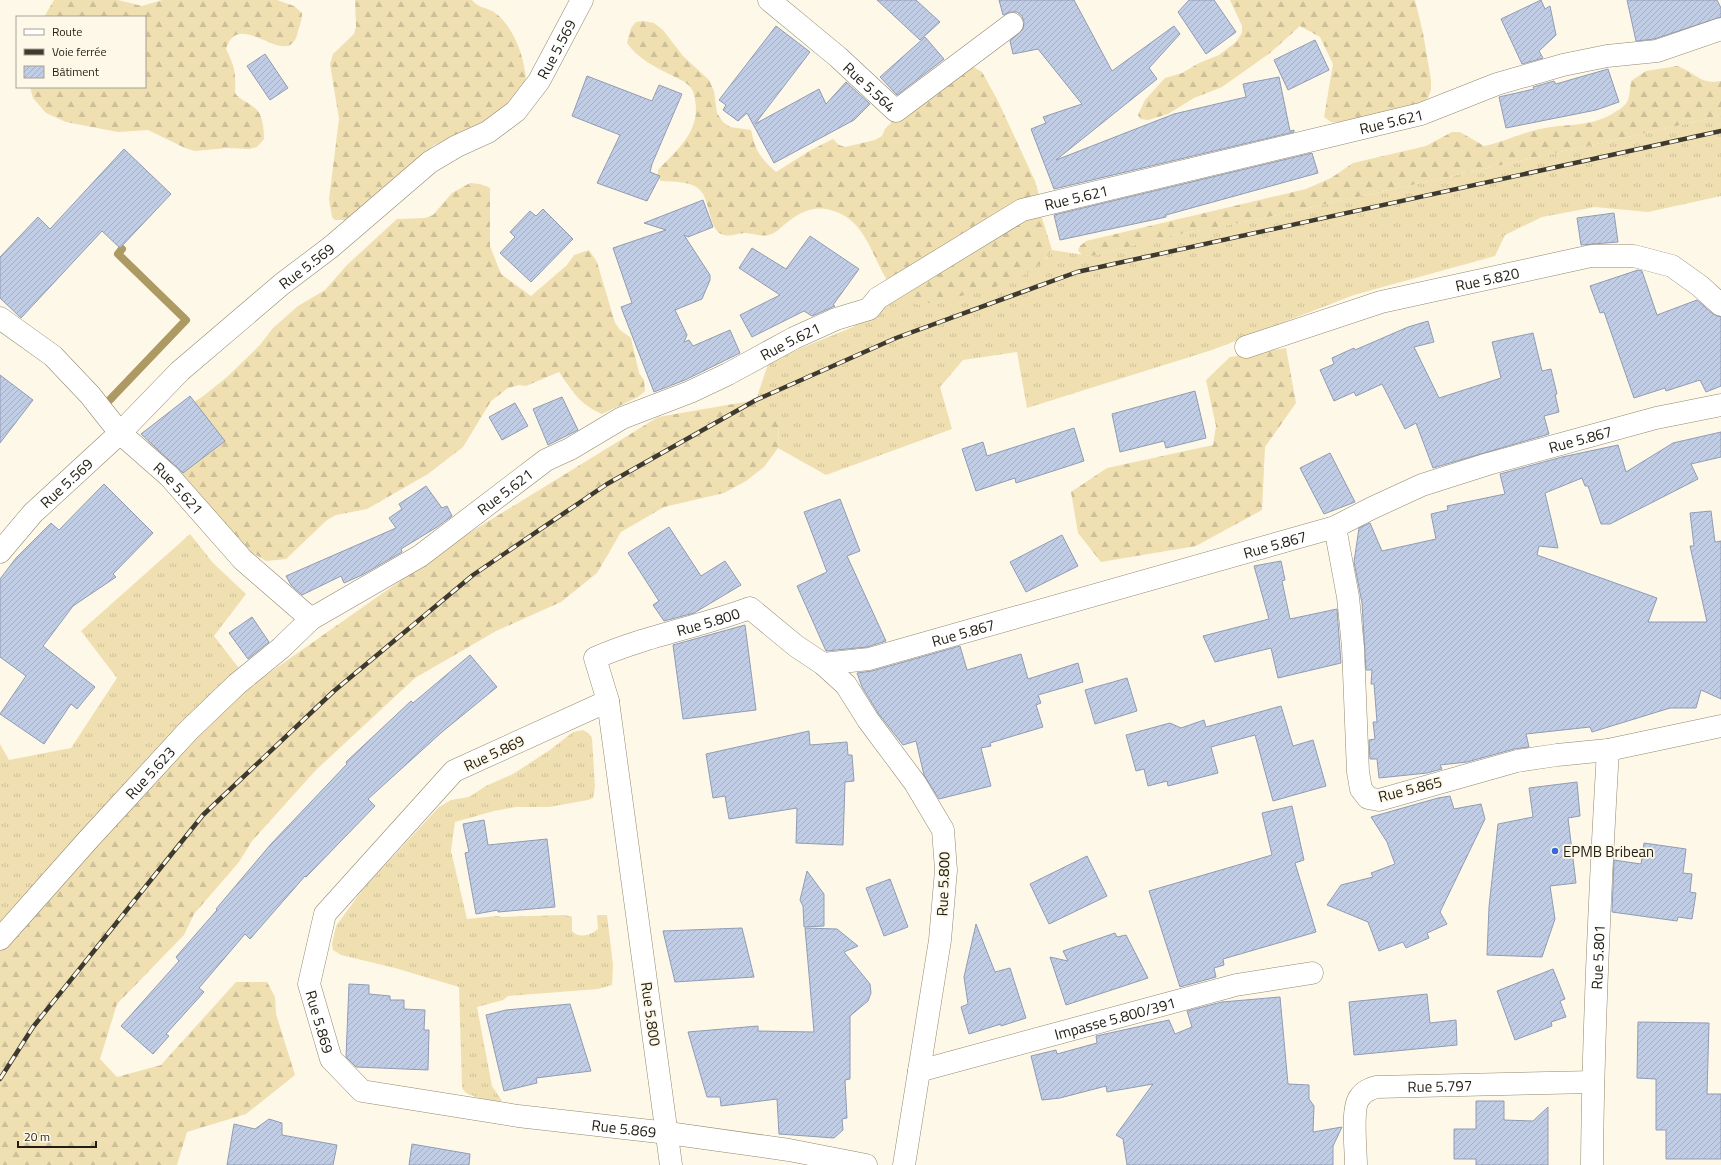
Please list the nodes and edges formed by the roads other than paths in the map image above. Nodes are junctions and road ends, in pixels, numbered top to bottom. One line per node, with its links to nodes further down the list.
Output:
1 (582, 0): 9 (street, Rue 5.569)
2 (769, 0): 3 (street, Rue 5.564)
3 (1012, 24)
4 (1721, 29): 12 (street, Rue 5.621)
5 (1721, 304): 7 (street, Rue 5.820)
6 (0, 318): 9 (street, Rue 5.621)
7 (1246, 347)
8 (1721, 405): 10 (street, Rue 5.867)
9 (120, 433): 11 (street, Rue 5.569); 12 (street, Rue 5.621)
10 (1335, 527): 13 (street, Rue 5.867); 16 (street, Rue 5.865)
11 (0, 552)
12 (311, 619): 17 (street, Rue 5.623)
13 (823, 664): 14 (street, Rue 5.800); 19 (street, Rue 5.800)
14 (608, 701): 21 (street, Rue 5.800); 21 (street, Rue 5.869)
15 (1721, 726): 16 (street, Rue 5.865)
16 (1608, 750): 20 (street, Rue 5.801)
17 (0, 939)
18 (1312, 973): 19 (street, Impasse 5.800/391)
19 (919, 1071): 24 (street, Rue 5.800)
20 (1593, 1082): 25 (street, Rue 5.797); 26 (street, Rue 5.801)
21 (668, 1133): 22 (street, Rue 5.800); 23 (street, Rue 5.869)
22 (671, 1165)
23 (866, 1165)
24 (904, 1165)
25 (1356, 1165)
26 (1592, 1165)

